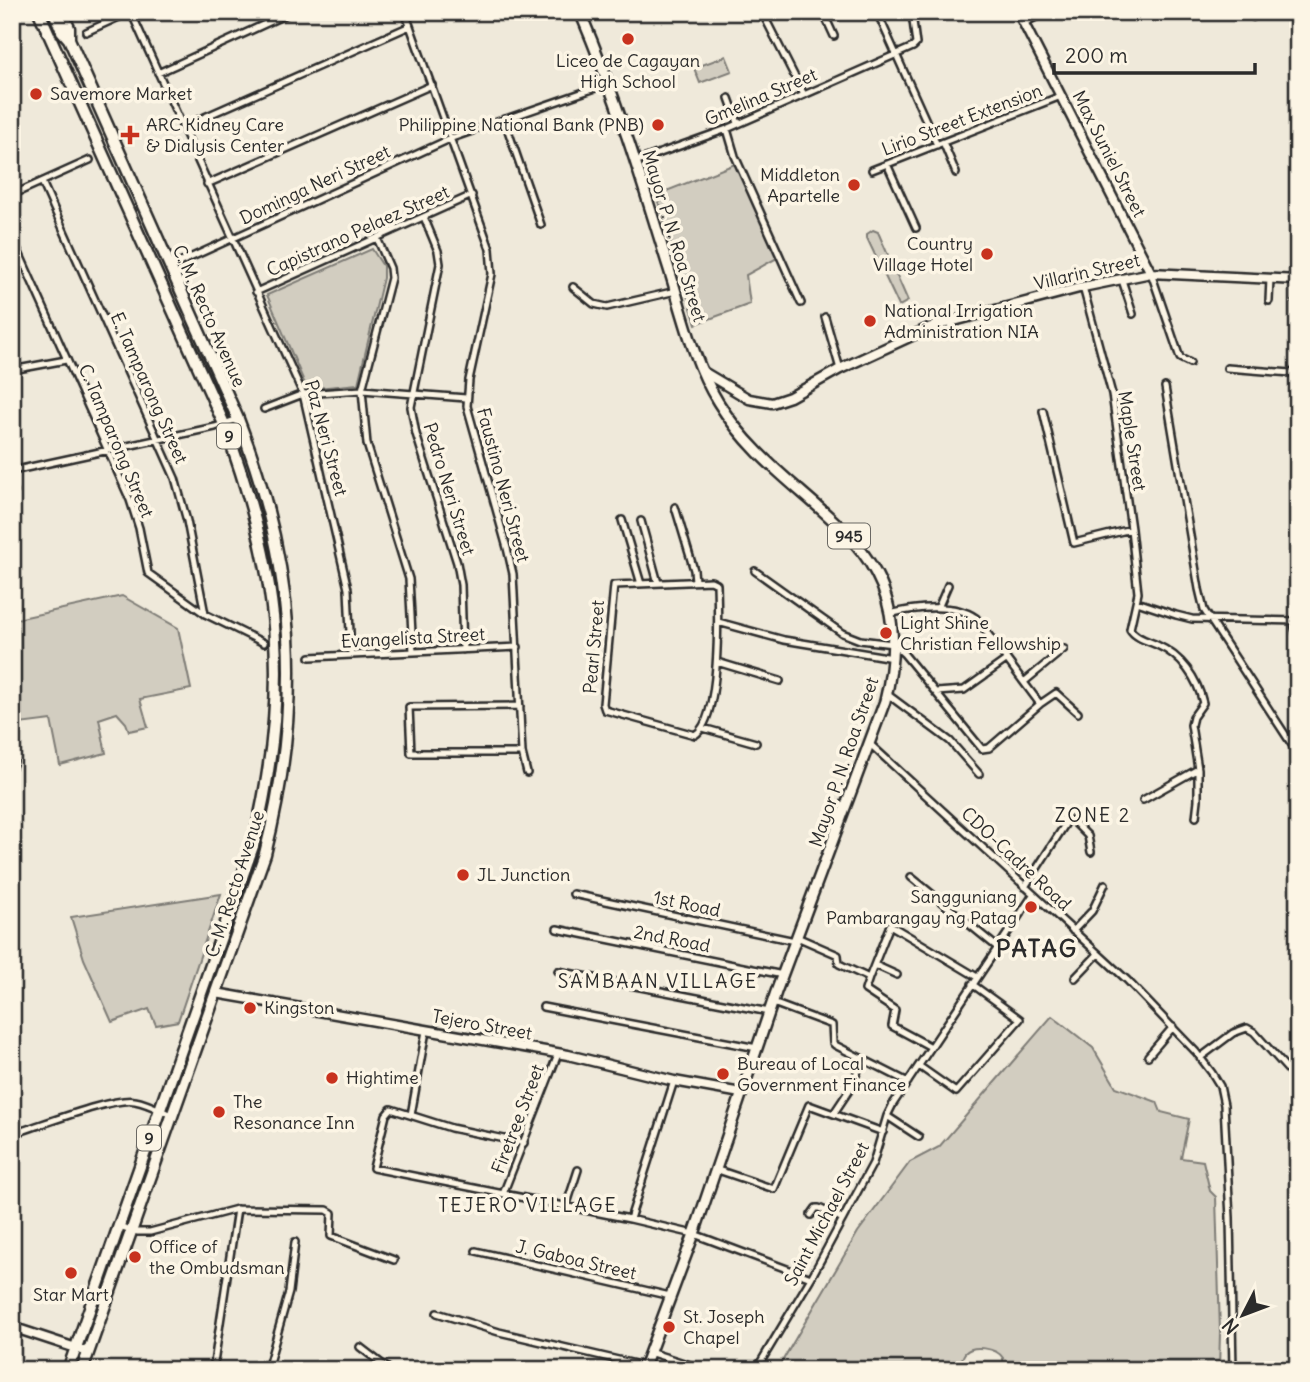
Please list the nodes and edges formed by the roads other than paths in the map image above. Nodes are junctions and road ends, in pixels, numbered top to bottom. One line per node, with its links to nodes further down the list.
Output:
1 (39, 12): 37 (highway, C. M. Recto Avenue / 9)
2 (54, 12): 20 (highway, C. M. Recto Avenue / 9)
3 (62, 12): 20 (highway)
4 (131, 12): 18 (street); 22 (street, Paz Neri Street)
5 (291, 12): 22 (street)
6 (405, 12): 17 (street, Faustino Neri Street)
7 (580, 12): 23 (main road, Mayor P. N. Roa Street / 945)
8 (762, 12): 25 (street)
9 (823, 12): 19 (street)
10 (877, 12): 21 (street)
11 (1018, 12): 16 (main road, Max Suniel Street)
12 (1046, 12): 16 (street)
13 (1246, 12): 14 (street)
14 (1256, 15)
15 (914, 21): 21 (street)
16 (1024, 23): 26 (main road, Max Suniel Street)
17 (410, 26): 24 (street, Faustino Neri Street); 30 (street)
18 (86, 32)
19 (834, 36)
20 (69, 39): 36 (highway, C. M. Recto Avenue / 9)
21 (896, 54): 25 (street, Gmelina Street); 35 (street)
22 (158, 73): 30 (street, Paz Neri Street)
23 (607, 84): 28 (street); 39 (main road, Mayor P. N. Roa Street / 945)
24 (432, 85): 34 (street, Faustino Neri Street); 44 (street)
25 (804, 94): 29 (street, Gmelina Street)
26 (1062, 96): 35 (street, Lirio Street Extension); 55 (main road, Max Suniel Street)
27 (729, 98): 29 (street)
28 (504, 119): 31 (street); 48 (street)
29 (738, 123): 32 (street, Gmelina Street)
30 (182, 127): 44 (street, Paz Neri Street)
31 (481, 128)
32 (727, 128): 39 (street, Gmelina Street); 64 (street)
33 (472, 131): 34 (street, Dominga Neri Street)
34 (452, 138): 46 (street, Faustino Neri Street); 52 (street, Dominga Neri Street)
35 (940, 143): 40 (street, Lirio Street Extension); 42 (street)
36 (117, 149): 37 (highway); 53 (highway, C. M. Recto Avenue / 9)
37 (103, 155): 54 (highway, C. M. Recto Avenue / 9)
38 (90, 160): 43 (street)
39 (635, 162): 61 (main road, Mayor P. N. Roa Street / 945)
40 (887, 164): 41 (street, Lirio Street Extension); 49 (street)
41 (872, 170)
42 (956, 173)
43 (42, 181): 45 (street); 82 (street, E. Tamparong Street)
44 (207, 184): 52 (street, Paz Neri Street)
45 (12, 195)
46 (471, 195): 47 (street, Capistrano Pelaez Street); 77 (street, Faustino Neri Street)
47 (424, 216): 51 (street, Capistrano Pelaez Street); 76 (street, Pedro Neri Street)
48 (541, 225)
49 (916, 228)
50 (12, 237): 67 (street, C. Tamparong Street)
51 (377, 238): 62 (street, Capistrano Pelaez Street); 74 (street)
52 (232, 239): 53 (street, Dominga Neri Street); 62 (street, Paz Neri Street)
53 (170, 267): 54 (highway); 80 (highway, C. M. Recto Avenue / 9)
54 (156, 273): 81 (highway, C. M. Recto Avenue / 9)
55 (1151, 273): 56 (main road, Villarin Street); 57 (main road, Villarin Street); 68 (street)
56 (1270, 278): 58 (main road, Villarin Street); 63 (street)
57 (1122, 280): 60 (main road, Villarin Street); 65 (street)
58 (1297, 280): 69 (street)
59 (573, 287): 61 (street)
60 (1083, 287): 70 (main road, Villarin Street); 90 (street, Maple Street)
61 (676, 291): 72 (main road, Mayor P. N. Roa Street / 945)
62 (256, 292): 75 (street, Paz Neri Street)
63 (1269, 301)
64 (801, 303)
65 (1133, 314)
66 (825, 317): 70 (street)
67 (66, 360): 71 (street); 83 (street, C. Tamparong Street)
68 (1190, 363)
69 (1227, 368)
70 (840, 369): 72 (main road, Villarin Street)
71 (12, 370)
72 (702, 371): 99 (main road, Mayor P. N. Roa Street / 945)
73 (1165, 387): 100 (street)
74 (362, 390): 75 (street); 76 (street); 113 (street)
75 (303, 394): 78 (street); 114 (street, Paz Neri Street)
76 (412, 394): 77 (street); 111 (street, Pedro Neri Street)
77 (466, 398): 108 (street, Faustino Neri Street)
78 (264, 409)
79 (1043, 411): 90 (street)
80 (238, 419): 81 (street); 110 (highway, C. M. Recto Avenue / 9)
81 (224, 424): 82 (street); 112 (highway, C. M. Recto Avenue / 9)
82 (158, 438): 83 (street); 98 (street, E. Tamparong Street)
83 (107, 450): 84 (street); 98 (street, C. Tamparong Street)
84 (12, 471)
85 (12, 482): 86 (street)
86 (14, 492)
87 (675, 507): 92 (street)
88 (622, 520): 94 (street)
89 (641, 521): 93 (street)
90 (1131, 529): 96 (street, Maple Street)
91 (755, 570): 107 (street)
92 (695, 581): 93 (street, Pearl Street); 102 (street)
93 (658, 583): 94 (street, Pearl Street)
94 (641, 584): 127 (street, Pearl Street)
95 (948, 585): 97 (street)
96 (1137, 601): 100 (street); 135 (street, Maple Street)
97 (939, 608): 99 (street); 105 (street)
98 (205, 614): 106 (street, C. Tamparong Street)
99 (889, 614): 107 (main road, Mayor P. N. Roa Street / 945)
100 (1210, 621): 101 (street); 133 (street)
101 (1295, 621): 103 (street)
102 (718, 622): 116 (street); 118 (street)
103 (1298, 639)
104 (982, 641): 105 (street)
105 (992, 641): 117 (street)
106 (264, 643)
107 (893, 644): 116 (main road, Mayor P. N. Roa Street / 945); 121 (street)
108 (518, 647): 111 (street, Evangelista Street); 124 (street, Faustino Neri Street)
109 (1064, 649): 120 (street)
110 (289, 650): 112 (highway); 145 (highway, C. M. Recto Avenue / 9)
111 (463, 650): 113 (street, Evangelista Street)
112 (276, 651): 144 (highway, C. M. Recto Avenue / 9)
113 (413, 652): 114 (street, Evangelista Street)
114 (351, 655): 115 (street, Evangelista Street)
115 (310, 657)
116 (893, 658): 122 (main road, Mayor P. N. Roa Street / 945)
117 (1006, 660): 120 (street); 121 (street)
118 (717, 662): 119 (street); 127 (street)
119 (780, 681)
120 (1024, 682): 123 (street)
121 (935, 692): 123 (street)
122 (887, 694): 130 (main road, Mayor P. N. Roa Street / 945); 137 (street)
123 (1040, 704): 125 (street)
124 (520, 706): 132 (street, Faustino Neri Street); 132 (street)
125 (1078, 713)
126 (12, 726): 128 (street)
127 (703, 727): 129 (street)
128 (12, 738)
129 (756, 743)
130 (870, 744): 143 (street, CDO-Cadre Road); 152 (main road, Mayor P. N. Roa Street / 945)
131 (12, 752): 134 (street)
132 (522, 753): 136 (street, Faustino Neri Street)
133 (1298, 754)
134 (12, 767)
135 (1198, 769): 138 (street); 139 (street)
136 (527, 773)
137 (979, 774)
138 (1143, 800)
139 (1196, 817)
140 (1091, 852): 143 (street)
141 (911, 877): 153 (street)
142 (1105, 884): 151 (street)
143 (1025, 887): 147 (street, CDO-Cadre Road)
144 (238, 889): 145 (highway); 148 (highway, C. M. Recto Avenue / 9)
145 (252, 894): 149 (highway, C. M. Recto Avenue / 9)
146 (573, 894): 152 (street, 1st Road)
147 (1033, 895): 151 (street, CDO-Cadre Road); 153 (street, Saint Michael Street)
148 (232, 906): 149 (highway); 179 (highway, C. M. Recto Avenue / 9)
149 (246, 911): 163 (highway, C. M. Recto Avenue / 9)
150 (557, 929): 157 (street, 2nd Road)
151 (1073, 931): 154 (street, CDO-Cadre Road)
152 (796, 939): 157 (main road, Mayor P. N. Roa Street / 945); 160 (street, 1st Road)
153 (997, 947): 159 (street, Saint Michael Street)
154 (1098, 954): 161 (street); 166 (street, CDO-Cadre Road)
155 (874, 965): 158 (street); 159 (street); 160 (street)
156 (558, 971): 165 (street)
157 (783, 975): 165 (main road, Mayor P. N. Roa Street / 945)
158 (897, 975)
159 (976, 977): 162 (street, Saint Michael Street)
160 (869, 978): 168 (street)
161 (1075, 978)
162 (972, 984): 168 (street, Saint Michael Street); 174 (street)
163 (216, 993): 167 (main road, Tejero Street); 181 (highway, C. M. Recto Avenue / 9)
164 (543, 1007): 169 (street)
165 (771, 1007): 169 (main road, Mayor P. N. Roa Street / 945); 173 (street)
166 (1173, 1027): 171 (street); 172 (street, CDO-Cadre Road)
167 (426, 1031): 170 (main road, Tejero Street); 182 (street)
168 (931, 1047): 174 (street, Saint Michael Street)
169 (757, 1048): 178 (main road, Mayor P. N. Roa Street / 945)
170 (558, 1054): 175 (main road, Tejero Street); 187 (street, Firetree Street)
171 (1148, 1056)
172 (1201, 1058): 176 (street); 218 (street, CDO-Cadre Road)
173 (863, 1059): 177 (street); 180 (street)
174 (919, 1066): 177 (street, Saint Michael Street)
175 (674, 1081): 178 (main road, Tejero Street); 194 (street)
176 (1298, 1081)
177 (908, 1082): 183 (street, Saint Michael Street)
178 (741, 1093): 188 (main road, Mayor P. N. Roa Street / 945)
179 (159, 1110): 181 (street); 185 (street); 196 (highway, C. M. Recto Avenue / 9)
180 (834, 1113): 184 (street); 188 (street)
181 (171, 1115): 197 (highway, C. M. Recto Avenue / 9)
182 (411, 1115): 187 (street); 190 (street)
183 (887, 1116): 184 (street, Saint Michael Street); 186 (street)
184 (883, 1132): 195 (street, Saint Michael Street)
185 (12, 1135)
186 (919, 1137)
187 (524, 1143): 190 (street, Firetree Street)
188 (715, 1169): 198 (main road, Mayor P. N. Roa Street / 945)
189 (578, 1170): 191 (street)
190 (503, 1194): 191 (street)
191 (566, 1207): 194 (street)
192 (237, 1209): 197 (street); 201 (street); 213 (street)
193 (811, 1215): 195 (street)
194 (630, 1219): 198 (street)
195 (843, 1219): 202 (street, Saint Michael Street)
196 (118, 1226): 197 (street); 207 (highway, C. M. Recto Avenue / 9)
197 (130, 1231): 208 (highway, C. M. Recto Avenue / 9)
198 (694, 1234): 202 (street); 203 (main road, Mayor P. N. Roa Street / 945)
199 (295, 1242): 214 (street)
200 (476, 1251): 203 (street, J. Gaboa Street)
201 (394, 1260)
202 (811, 1278): 217 (street, Saint Michael Street)
203 (670, 1296): 209 (main road, Mayor P. N. Roa Street / 945)
204 (437, 1313): 210 (street)
205 (12, 1327): 207 (main road)
206 (360, 1347): 215 (street)
207 (76, 1348): 208 (main road); 211 (highway, C. M. Recto Avenue / 9)
208 (88, 1352): 212 (highway, C. M. Recto Avenue / 9)
209 (649, 1352): 210 (main road, Mayor P. N. Roa Street / 945); 216 (street)
210 (643, 1368)
211 (68, 1370)
212 (82, 1370)
213 (213, 1370)
214 (267, 1370)
215 (390, 1370)
216 (706, 1370)
217 (756, 1370)
218 (1233, 1370)

